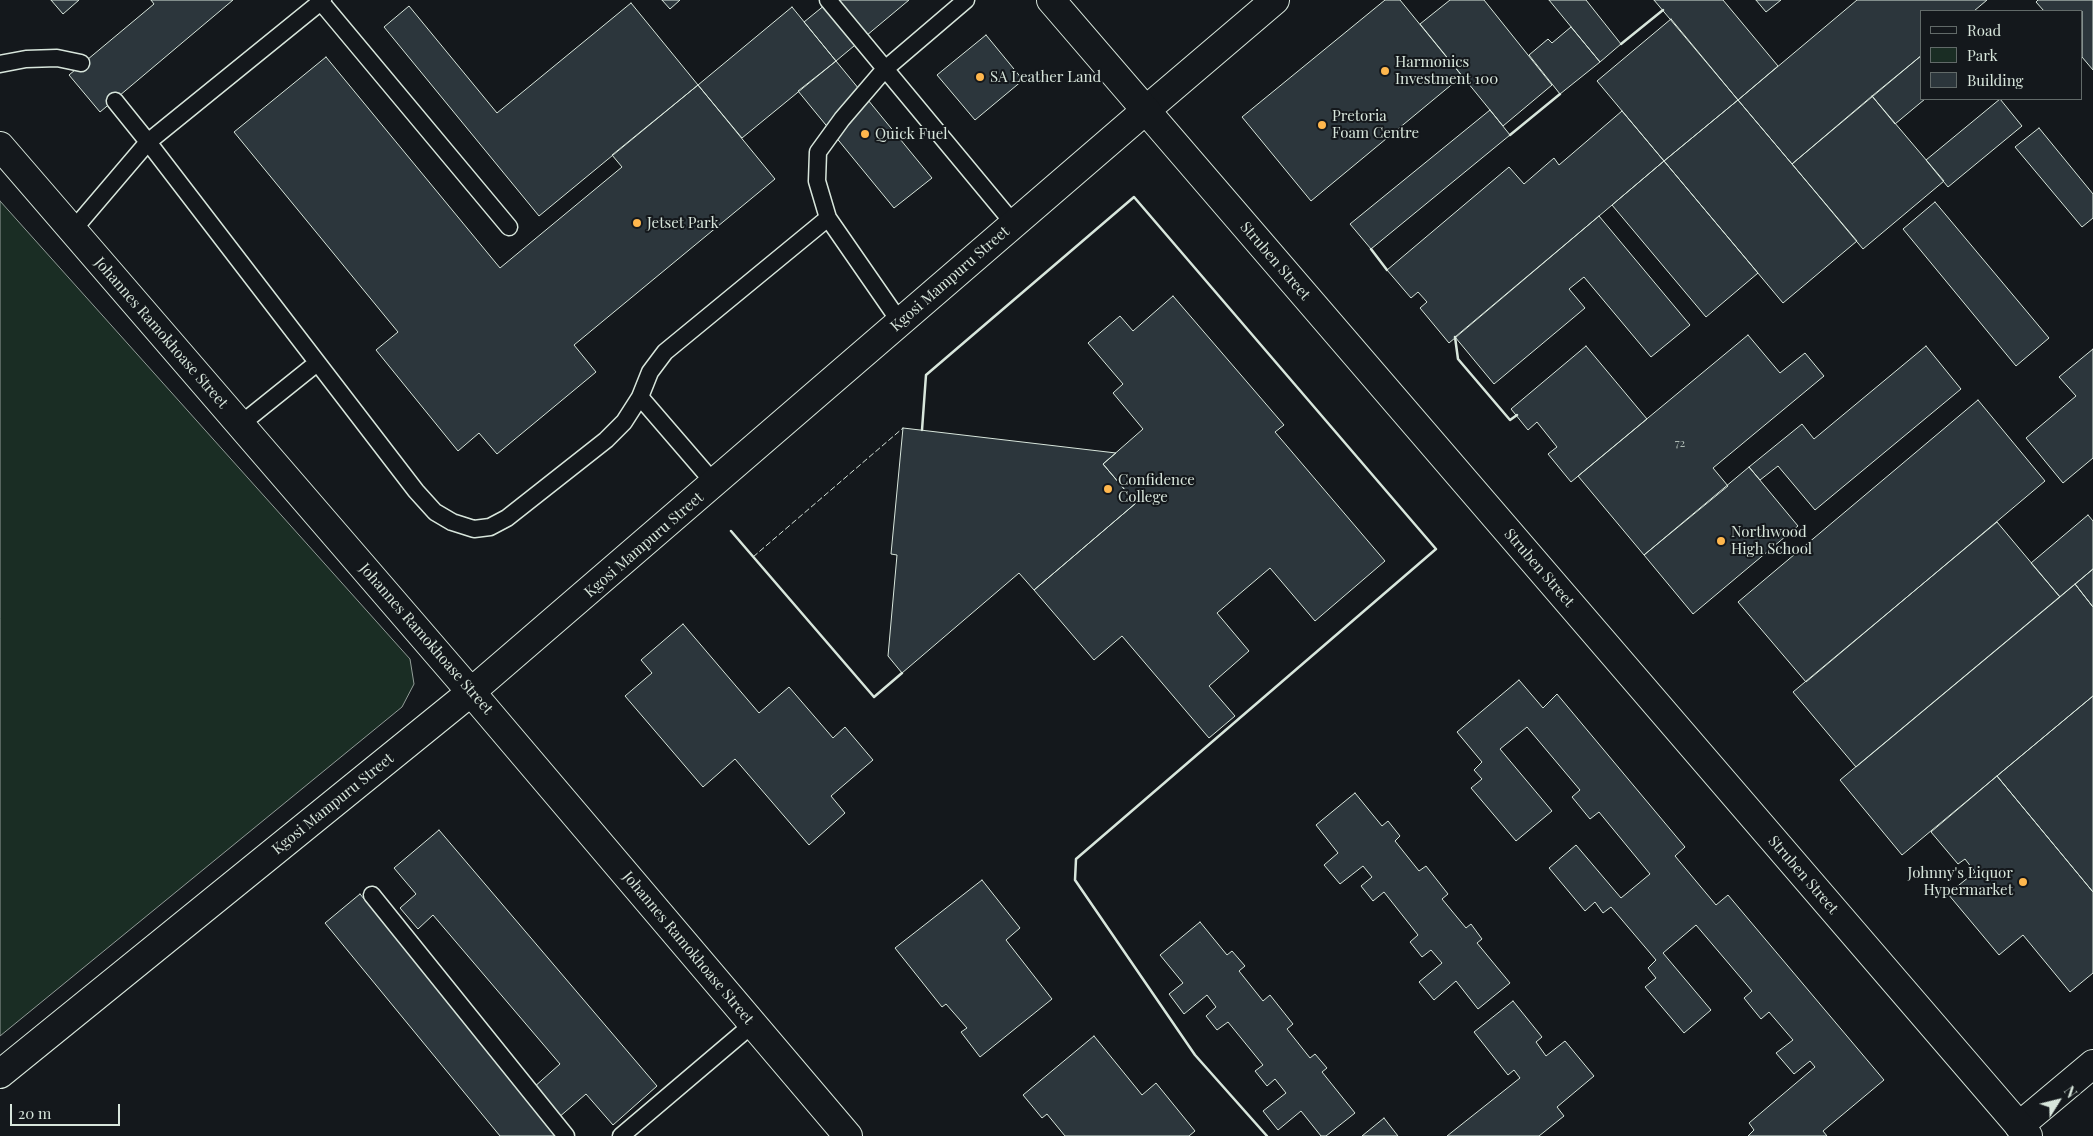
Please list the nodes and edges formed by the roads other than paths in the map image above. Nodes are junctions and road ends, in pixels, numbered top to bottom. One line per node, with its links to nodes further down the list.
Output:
1 (828, 0): 8 (lane)
2 (966, 0): 8 (lane)
3 (1051, 0): 10 (main road, Struben Street)
4 (1275, 0): 10 (main road, Kgosi Mampuru Street)
5 (322, 1): 11 (lane); 15 (lane)
6 (0, 64): 7 (lane)
7 (81, 64)
8 (884, 70): 13 (lane); 14 (lane)
9 (115, 101): 11 (lane)
10 (1146, 110): 14 (main road, Kgosi Mampuru Street); 27 (main road, Struben Street)
11 (148, 142): 16 (lane); 18 (lane)
12 (0, 146): 16 (main road, Johannes Ramokhoase Street)
13 (828, 218): 17 (lane); 19 (lane)
14 (1014, 224): 17 (main road, Kgosi Mampuru Street)
15 (509, 227)
16 (73, 230): 20 (main road, Johannes Ramokhoase Street)
17 (900, 322): 21 (main road, Kgosi Mampuru Street)
18 (317, 363): 19 (lane); 20 (lane)
19 (640, 397): 21 (lane)
20 (241, 424): 22 (main road, Johannes Ramokhoase Street)
21 (715, 484): 22 (main road, Kgosi Mampuru Street)
22 (471, 692): 24 (main road, Johannes Ramokhoase Street); 26 (main road, Kgosi Mampuru Street)
23 (372, 894): 28 (lane)
24 (753, 1024): 29 (lane); 30 (main road, Johannes Ramokhoase Street)
25 (2093, 1064): 27 (main road)
26 (0, 1074)
27 (2018, 1133)
28 (566, 1136)
29 (621, 1136)
30 (848, 1136)

